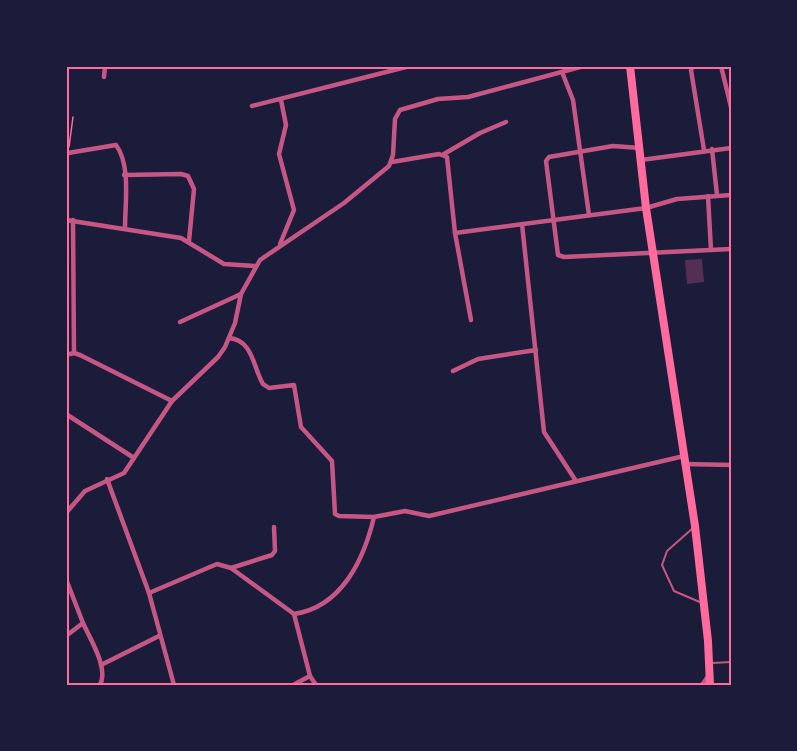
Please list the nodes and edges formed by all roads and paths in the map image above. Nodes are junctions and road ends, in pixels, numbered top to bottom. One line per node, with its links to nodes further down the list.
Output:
1 (105, 66): 10 (street)
2 (410, 66): 11 (street)
3 (547, 66): 9 (street)
4 (584, 66): 8 (street)
5 (630, 66): 16 (main road)
6 (693, 66): 20 (street)
7 (721, 66): 13 (street)
8 (562, 72): 9 (street); 19 (street)
9 (550, 74): 24 (street)
10 (104, 77)
11 (281, 100): 12 (street); 38 (street)
12 (252, 106)
13 (731, 107)
14 (73, 117): 21 (path)
15 (506, 123): 22 (street)
16 (640, 148): 19 (street); 23 (main road)
17 (731, 148): 18 (street)
18 (712, 149): 20 (street); 26 (street)
19 (580, 150): 30 (street); 33 (street)
20 (704, 150): 23 (street)
21 (68, 153): 25 (street)
22 (444, 154): 24 (street); 36 (street)
23 (641, 160): 29 (main road)
24 (392, 162): 38 (street)
25 (124, 176): 35 (street); 37 (street)
26 (717, 195): 27 (street); 28 (street)
27 (731, 195)
28 (708, 196): 29 (street); 40 (street)
29 (646, 208): 30 (street); 41 (main road)
30 (589, 215): 33 (street)
31 (66, 220): 32 (street)
32 (73, 220): 35 (street); 48 (street)
33 (553, 220): 34 (street); 41 (street)
34 (522, 224): 36 (street); 47 (street)
35 (125, 228): 37 (street)
36 (455, 233): 44 (street)
37 (189, 241): 42 (street)
38 (279, 246): 42 (street)
39 (731, 249): 40 (street)
40 (711, 250): 41 (street)
41 (653, 251): 54 (main road)
42 (255, 266): 43 (street)
43 (241, 294): 45 (street); 46 (street)
44 (471, 320)
45 (180, 322)
46 (229, 338): 51 (street); 59 (street)
47 (536, 350): 50 (street); 57 (street)
48 (74, 353): 49 (street); 51 (street)
49 (66, 355)
50 (453, 371)
51 (172, 401): 53 (street)
52 (66, 414): 53 (street)
53 (134, 458): 56 (street)
54 (684, 460): 55 (street); 57 (street); 60 (main road)
55 (731, 465)
56 (107, 479): 58 (street); 64 (street)
57 (576, 481): 59 (street)
58 (66, 513)
59 (374, 517): 66 (street)
60 (695, 526): 65 (main road); 65 (lane)
61 (274, 527): 62 (street)
62 (231, 568): 64 (street); 66 (street)
63 (66, 579): 67 (street)
64 (149, 593): 69 (street)
65 (704, 604): 71 (main road)
66 (294, 614): 74 (street)
67 (82, 623): 68 (street); 72 (street)
68 (66, 636)
69 (159, 636): 72 (street); 76 (street)
70 (731, 662): 71 (lane)
71 (709, 663): 73 (main road)
72 (101, 665): 75 (street)
73 (710, 674): 79 (street); 80 (main road)
74 (310, 676): 77 (street); 78 (street)
75 (100, 685)
76 (174, 685)
77 (293, 685)
78 (316, 685)
79 (702, 685)
80 (710, 685)

